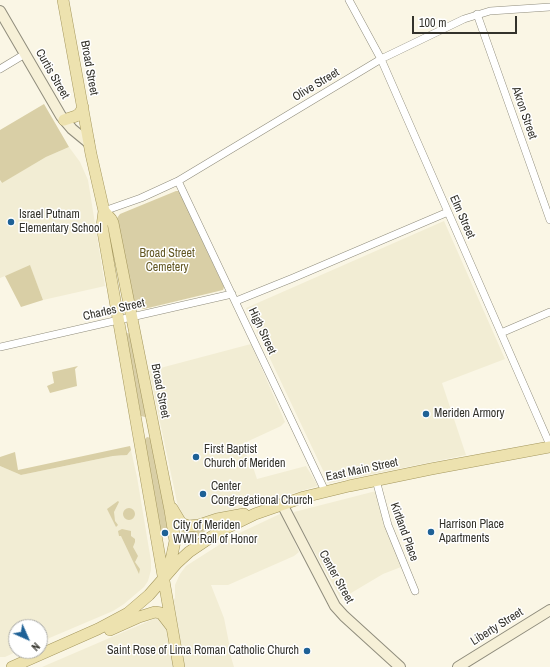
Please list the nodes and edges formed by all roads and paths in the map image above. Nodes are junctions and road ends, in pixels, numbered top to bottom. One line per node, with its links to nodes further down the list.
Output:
1 (63, 0): 9 (main road, Broad Street)
2 (349, 0): 7 (street, Elm Street)
3 (550, 7): 5 (street, Olive Street)
4 (0, 11): 6 (main road, Curtis Street)
5 (477, 14): 7 (street, Olive Street); 15 (street, Akron Street)
6 (25, 54): 8 (street); 10 (main road, Curtis Street)
7 (381, 59): 12 (street, Olive Street); 14 (street, Elm Street)
8 (0, 70)
9 (83, 107): 10 (main road); 11 (main road, Broad Street)
10 (64, 120): 11 (main road, Curtis Street)
11 (89, 143): 13 (main road, Broad Street)
12 (178, 181): 13 (street, Olive Street); 16 (street, High Street)
13 (104, 211): 18 (main road, Broad Street); 19 (main road, Broad Street)
14 (448, 212): 16 (street, Charles Street); 20 (street, Elm Street)
15 (550, 220)
16 (234, 297): 18 (street, Charles Street); 26 (street, High Street)
17 (550, 312): 20 (street)
18 (132, 317): 19 (street, Charles Street); 22 (main road, Broad Street)
19 (118, 320): 21 (street, Charles Street); 23 (main road, Broad Street)
20 (501, 332): 24 (street, Elm Street)
21 (0, 347)
22 (154, 426): 23 (main road); 27 (main road, Broad Street)
23 (137, 429): 30 (main road, Broad Street)
24 (550, 446): 25 (main road, East Main Street)
25 (376, 480): 26 (main road, East Main Street); 31 (street, Kirtland Place)
26 (325, 491): 28 (main road, East Main Street)
27 (169, 504): 29 (main road); 30 (main road, Broad Street)
28 (282, 504): 29 (main road, East Main Street); 37 (main road, Center Street)
29 (265, 510): 30 (main road, East Main Street)
30 (164, 578): 33 (main road, Broad Street); 34 (main road, East Main Street)
31 (415, 591)
32 (550, 610): 38 (main road, Liberty Street)
33 (172, 627): 34 (main road); 36 (main road, Broad Street)
34 (98, 629): 35 (main road, East Main Street)
35 (12, 667)
36 (179, 667)
37 (400, 667)
38 (458, 667)

